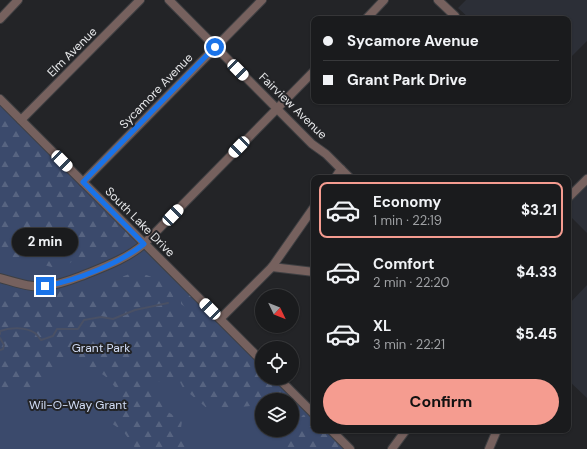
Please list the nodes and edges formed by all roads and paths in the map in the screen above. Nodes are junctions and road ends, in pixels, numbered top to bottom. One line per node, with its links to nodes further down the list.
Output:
1 (18, 0): 9 (street)
2 (140, 0): 14 (street, Elm Avenue)
3 (169, 0): 10 (street, Fairview Avenue)
4 (262, 0): 10 (street, Sycamore Avenue)
5 (384, 0): 7 (street)
6 (438, 0): 8 (street)
7 (369, 16)
8 (455, 16)
9 (0, 18)
10 (215, 47): 13 (street, Fairview Avenue); 19 (street, Sycamore Avenue)
11 (311, 74): 13 (street)
12 (0, 100): 14 (street, South Lake Drive)
13 (277, 109): 15 (street, Fairview Avenue); 22 (street)
14 (21, 120): 19 (street, South Lake Drive)
15 (341, 169): 16 (street); 17 (street, Fairview Avenue)
16 (337, 175)
17 (347, 175)
18 (587, 179): 20 (street)
19 (83, 182): 22 (street, South Lake Drive)
20 (571, 195)
21 (311, 211): 23 (street)
22 (144, 244): 25 (street); 26 (street, South Lake Drive)
23 (272, 267): 24 (street); 26 (street)
24 (311, 272)
25 (0, 278)
26 (220, 319): 27 (street, South Lake Drive)
27 (255, 355)
28 (285, 385): 29 (street)
29 (311, 411)
30 (334, 433): 33 (street)
31 (404, 433): 34 (street)
32 (496, 433): 35 (street)
33 (350, 449)
34 (392, 449)
35 (489, 449)

